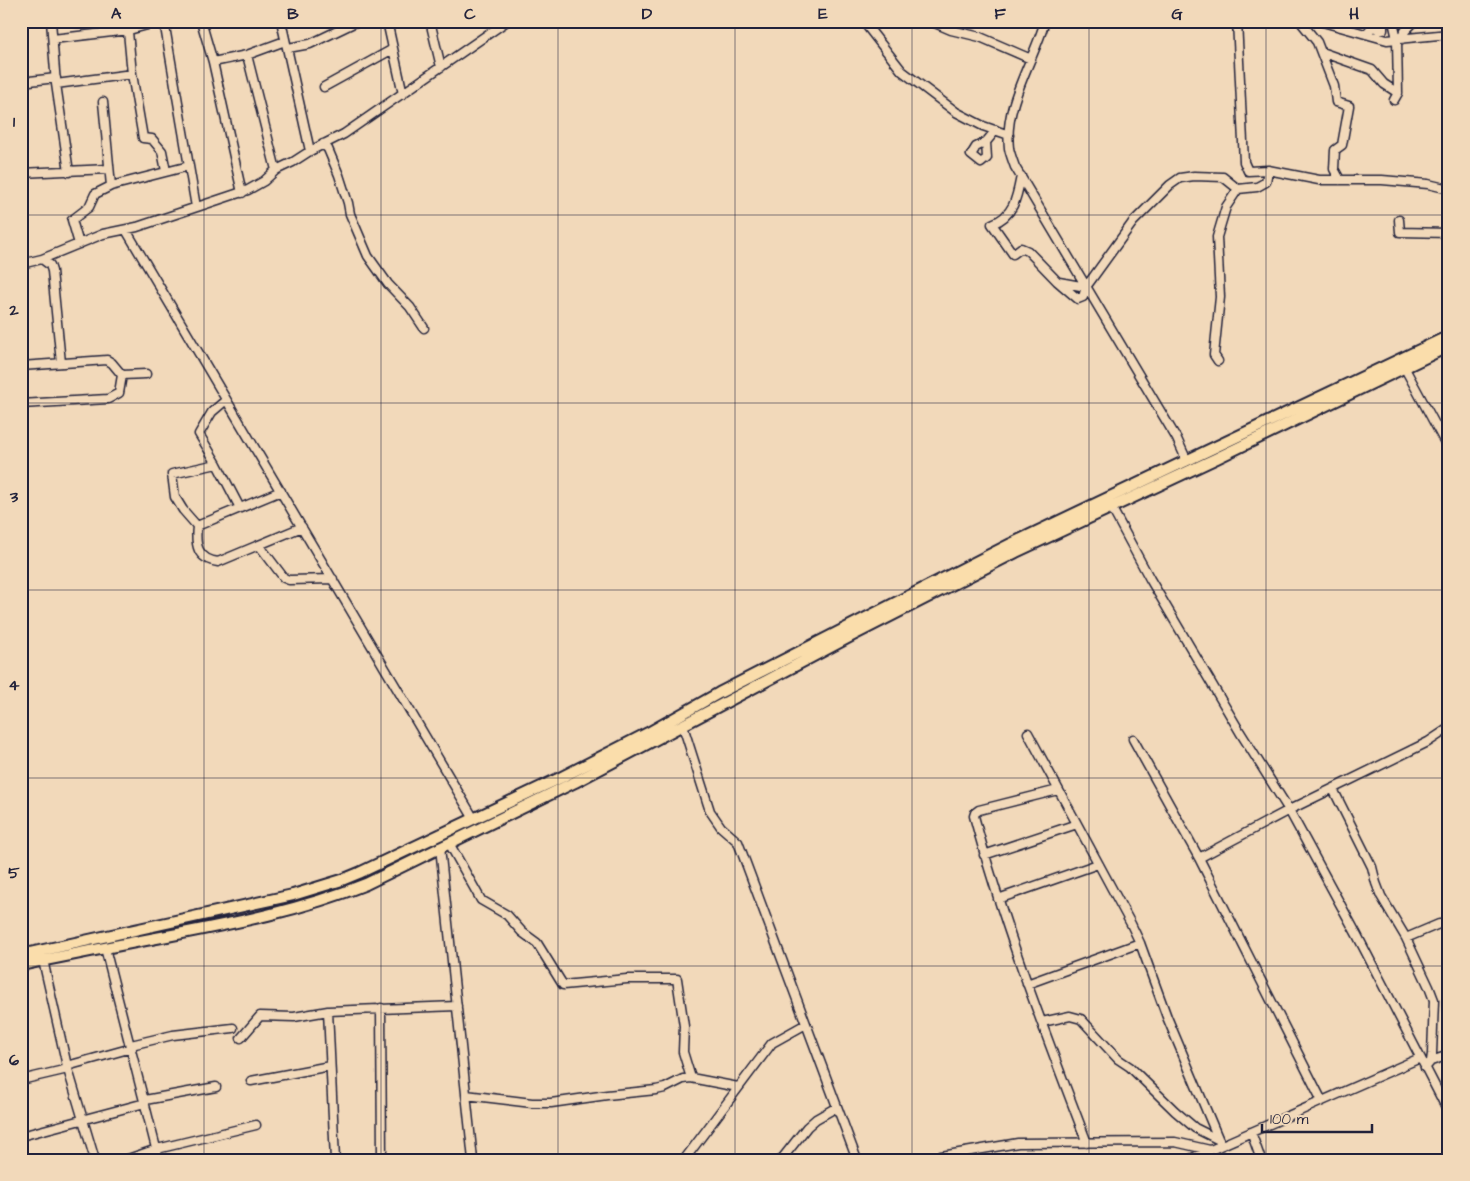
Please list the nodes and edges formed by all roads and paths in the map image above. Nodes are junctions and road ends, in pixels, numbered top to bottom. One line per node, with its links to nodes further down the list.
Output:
1 (51, 21): 23 (street)
2 (163, 21): 19 (street); 43 (street)
3 (201, 21): 30 (street)
4 (281, 21): 25 (street)
5 (358, 21): 25 (street)
6 (387, 21): 26 (street)
7 (430, 21): 31 (street)
8 (507, 21): 31 (street)
9 (863, 21): 38 (street)
10 (930, 21): 29 (street)
11 (1038, 21): 22 (street)
12 (1045, 21): 22 (street)
13 (1237, 21): 47 (street)
14 (1300, 21): 27 (street)
15 (1319, 21): 20 (street)
16 (1383, 21): 20 (street)
17 (1393, 21): 24 (street)
18 (1414, 21): 24 (street)
19 (128, 25): 23 (street); 32 (street)
20 (1366, 34): 24 (street)
21 (1449, 34): 24 (street)
22 (1040, 36): 29 (street)
23 (53, 39): 33 (street)
24 (1399, 39): 27 (street)
25 (286, 45): 28 (street); 42 (street)
26 (393, 49): 35 (street); 36 (street)
27 (1321, 52): 51 (street)
28 (247, 55): 30 (street); 46 (street)
29 (1031, 59): 39 (street)
30 (213, 62): 55 (street)
31 (441, 67): 36 (street)
32 (132, 74): 33 (street); 45 (street)
33 (56, 81): 34 (street); 48 (street)
34 (21, 82)
35 (324, 87)
36 (403, 94): 41 (street)
37 (103, 102): 44 (street)
38 (996, 130): 39 (street); 40 (street)
39 (1009, 134): 50 (street)
40 (986, 142)
41 (323, 144): 42 (street); 65 (street)
42 (310, 151): 46 (street)
43 (189, 166): 45 (street); 56 (street)
44 (109, 169): 48 (street); 52 (street)
45 (166, 170): 52 (street)
46 (276, 170): 55 (street)
47 (1268, 170): 51 (street); 53 (street)
48 (69, 172): 49 (street)
49 (21, 173)
50 (1021, 176): 63 (street); 64 (street)
51 (1340, 180): 54 (street)
52 (111, 186): 60 (street)
53 (1238, 189): 64 (street); 68 (street)
54 (1449, 189)
55 (242, 192): 56 (street)
56 (196, 207): 58 (street)
57 (1399, 220): 59 (street)
58 (126, 230): 60 (street); 74 (street)
59 (1449, 233)
60 (79, 244): 61 (street)
61 (43, 258): 62 (street); 69 (street)
62 (21, 264)
63 (1057, 281): 64 (street); 64 (street)
64 (1086, 286): 77 (street)
65 (424, 328)
66 (1449, 336): 70 (main road)
67 (1449, 346): 70 (main road)
68 (1218, 361)
69 (61, 363): 71 (street); 73 (street)
70 (1402, 363): 76 (street); 77 (main road); 80 (main road)
71 (21, 366)
72 (146, 374): 73 (street)
73 (122, 375): 75 (street)
74 (226, 400): 78 (street); 79 (street)
75 (21, 404)
76 (1449, 450)
77 (1187, 461): 80 (main road)
78 (217, 464): 81 (street); 82 (street)
79 (281, 490): 81 (street); 83 (street)
80 (1109, 503): 86 (main road); 92 (street); 93 (main road)
81 (240, 508): 82 (street)
82 (197, 526): 84 (street)
83 (302, 527): 84 (street); 85 (street)
84 (259, 545): 85 (street)
85 (333, 579): 93 (street)
86 (683, 726): 95 (main road); 112 (street)
87 (1449, 728): 90 (street)
88 (1028, 733): 91 (street)
89 (1133, 739): 97 (street)
90 (1333, 789): 92 (street); 101 (street)
91 (1058, 790): 94 (street); 96 (street)
92 (1289, 810): 97 (street); 117 (street)
93 (474, 820): 104 (main road)
94 (1077, 824): 96 (street); 98 (street)
95 (445, 845): 103 (main road); 108 (street); 122 (street)
96 (984, 855): 99 (street)
97 (1199, 858): 129 (street)
98 (1098, 864): 99 (street); 102 (street)
99 (998, 899): 107 (street)
100 (1449, 929): 101 (street)
101 (1406, 938): 118 (street)
102 (1140, 943): 107 (street); 137 (street)
103 (105, 948): 105 (main road); 115 (street)
104 (21, 955)
105 (43, 960): 106 (main road); 120 (street)
106 (21, 965)
107 (1027, 984): 111 (street)
108 (457, 1006): 109 (street); 127 (street)
109 (381, 1008): 110 (street); 146 (street)
110 (328, 1011): 114 (street); 119 (street)
111 (1042, 1022): 136 (street); 137 (street)
112 (806, 1024): 125 (street); 130 (street)
113 (233, 1028): 115 (street)
114 (241, 1038)
115 (131, 1046): 120 (street); 128 (street)
116 (1449, 1055): 118 (street)
117 (1420, 1058): 121 (street); 129 (street)
118 (1431, 1062): 121 (street)
119 (330, 1066): 124 (street); 145 (street)
120 (68, 1067): 123 (street); 132 (street)
121 (1425, 1068): 131 (street)
122 (690, 1078): 125 (street); 127 (street)
123 (21, 1080)
124 (251, 1081)
125 (738, 1087): 148 (street)
126 (216, 1088): 128 (street)
127 (466, 1095): 147 (street)
128 (145, 1101): 132 (street); 139 (street)
129 (1322, 1101): 134 (street)
130 (837, 1107): 149 (street); 150 (street)
131 (1449, 1113)
132 (83, 1119): 135 (street); 142 (street)
133 (256, 1125): 139 (street)
134 (1251, 1132): 137 (street); 153 (street)
135 (21, 1136)
136 (1087, 1143): 140 (street); 151 (street)
137 (1220, 1143): 140 (street)
138 (21, 1149): 141 (street)
139 (157, 1149): 143 (street); 144 (street)
140 (1210, 1150): 152 (street)
141 (24, 1160)
142 (95, 1160)
143 (125, 1160)
144 (159, 1160)
145 (334, 1160)
146 (382, 1160)
147 (473, 1160)
148 (684, 1160)
149 (781, 1160)
150 (857, 1160)
151 (918, 1160)
152 (1188, 1160)
153 (1261, 1160)

